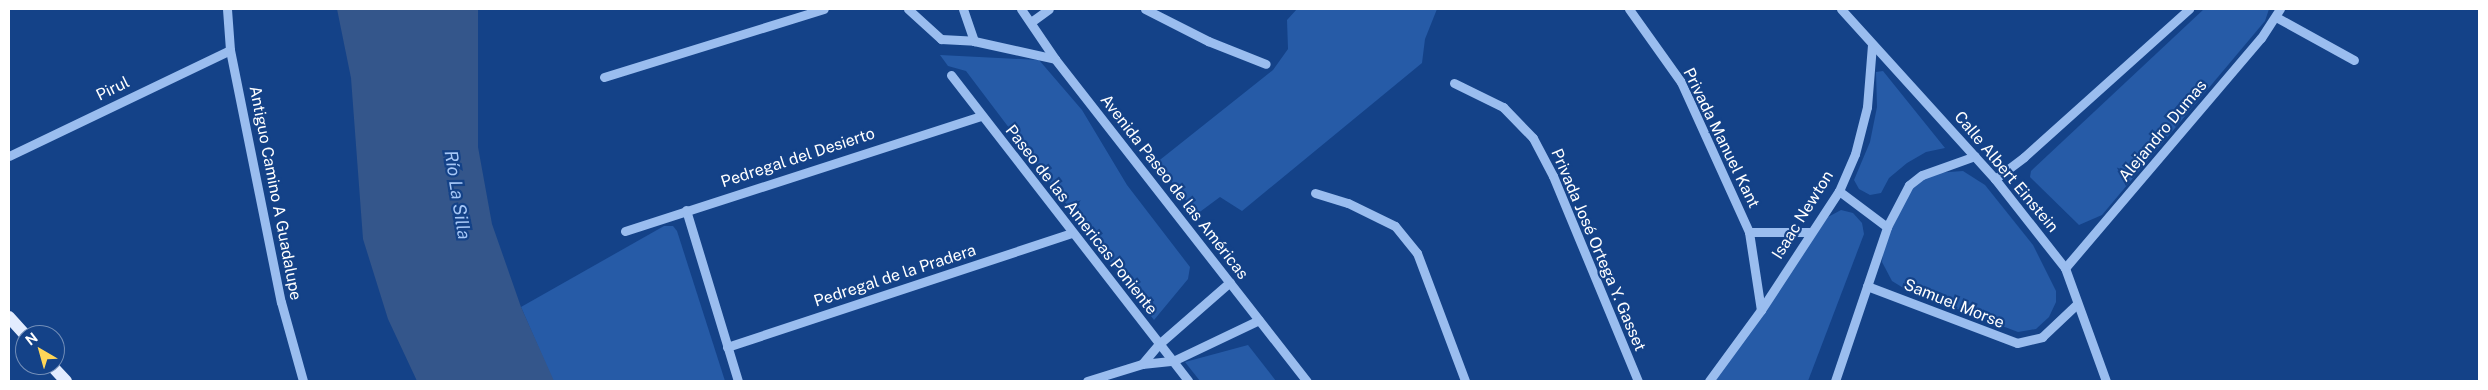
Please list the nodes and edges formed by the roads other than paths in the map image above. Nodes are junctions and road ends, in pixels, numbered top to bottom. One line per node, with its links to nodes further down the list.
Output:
1 (227, 9): 15 (street, Antiguo Camino A Guadalupe)
2 (824, 9): 20 (street)
3 (908, 9): 13 (street)
4 (963, 9): 13 (street)
5 (1021, 9): 12 (street, Avenida Paseo de las Américas)
6 (1050, 9): 12 (street)
7 (1145, 9): 18 (street)
8 (1629, 9): 31 (street, Privada Manuel Kant)
9 (1841, 9): 14 (street, Calle Albert Einstein)
10 (2189, 9): 25 (street)
11 (2278, 13): 17 (street); 34 (street, Alejandro Dumas)
12 (1031, 22): 16 (street, Avenida Paseo de las Américas)
13 (974, 41): 16 (street)
14 (1872, 45): 24 (street, Calle Albert Einstein); 26 (street, Isaac Newton)
15 (230, 50): 23 (street, Pirul); 44 (street, Antiguo Camino A Guadalupe)
16 (1055, 59): 35 (street, Avenida Paseo de las Américas)
17 (2354, 60)
18 (1266, 64)
19 (951, 75): 22 (street, Paseo de las Americas Poniente)
20 (604, 76)
21 (1454, 83): 50 (street, Privada José Ortega Y. Gasset)
22 (981, 116): 28 (street, Pedregal del Desierto); 33 (street, Paseo de las Americas Poniente)
23 (9, 156)
24 (1975, 156): 25 (street, Calle Albert Einstein); 29 (street)
25 (1995, 178): 34 (street, Calle Albert Einstein)
26 (1839, 191): 29 (street); 32 (street, Isaac Newton)
27 (1315, 193): 49 (street)
28 (686, 210): 30 (street, Pedregal del Desierto); 41 (street)
29 (1887, 227): 36 (street)
30 (625, 231)
31 (1749, 232): 32 (street, Privada Manuel Kant); 38 (street, Privada Manuel Kant)
32 (1811, 232): 38 (street, Isaac Newton)
33 (1072, 233): 40 (street, Paseo de las Americas Poniente); 41 (street, Pedregal de la Pradera)
34 (2065, 268): 37 (street, Calle Albert Einstein)
35 (1230, 282): 39 (street, Avenida Paseo de las Américas); 40 (street)
36 (1867, 286): 37 (street, Samuel Morse); 52 (street)
37 (2077, 304): 53 (street, Calle Albert Einstein)
38 (1761, 310): 51 (street, Isaac Newton)
39 (1259, 320): 42 (street); 48 (street, Avenida Paseo de las Américas)
40 (1159, 344): 42 (street, Paseo de las Americas Poniente); 43 (street)
41 (727, 347): 45 (street)
42 (1173, 361): 43 (street); 47 (street, Paseo de las Americas Poniente)
43 (1142, 364): 46 (street)
44 (303, 381)
45 (738, 381)
46 (1087, 381)
47 (1188, 381)
48 (1306, 381)
49 (1465, 381)
50 (1638, 381)
51 (1709, 381)
52 (1835, 381)
53 (2106, 381)

